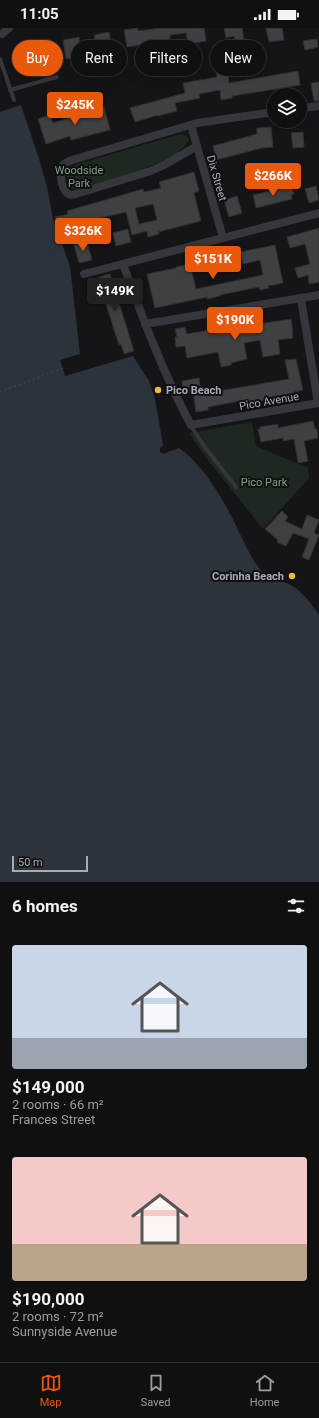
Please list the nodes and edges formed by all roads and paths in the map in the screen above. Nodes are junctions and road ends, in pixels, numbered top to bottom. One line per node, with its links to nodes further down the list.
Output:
1 (9, 28): 2 (street)
2 (0, 34)
3 (0, 59): 5 (lane)
4 (57, 77): 5 (lane)
5 (10, 90): 6 (lane)
6 (14, 100)
7 (319, 106): 8 (street)
8 (307, 107)
9 (267, 113): 10 (street)
10 (191, 125): 11 (street, Dix Street); 11 (street)
11 (197, 146): 13 (street, Dix Street)
12 (319, 213): 13 (street)
13 (223, 238): 14 (street)
14 (123, 264): 15 (street); 18 (street)
15 (84, 274)
16 (319, 295): 17 (street)
17 (301, 299): 18 (street); 21 (street, Pico Avenue)
18 (145, 324): 21 (street)
19 (63, 368): 20 (path)
20 (0, 392)
21 (191, 425): 22 (lane)
22 (236, 487)

